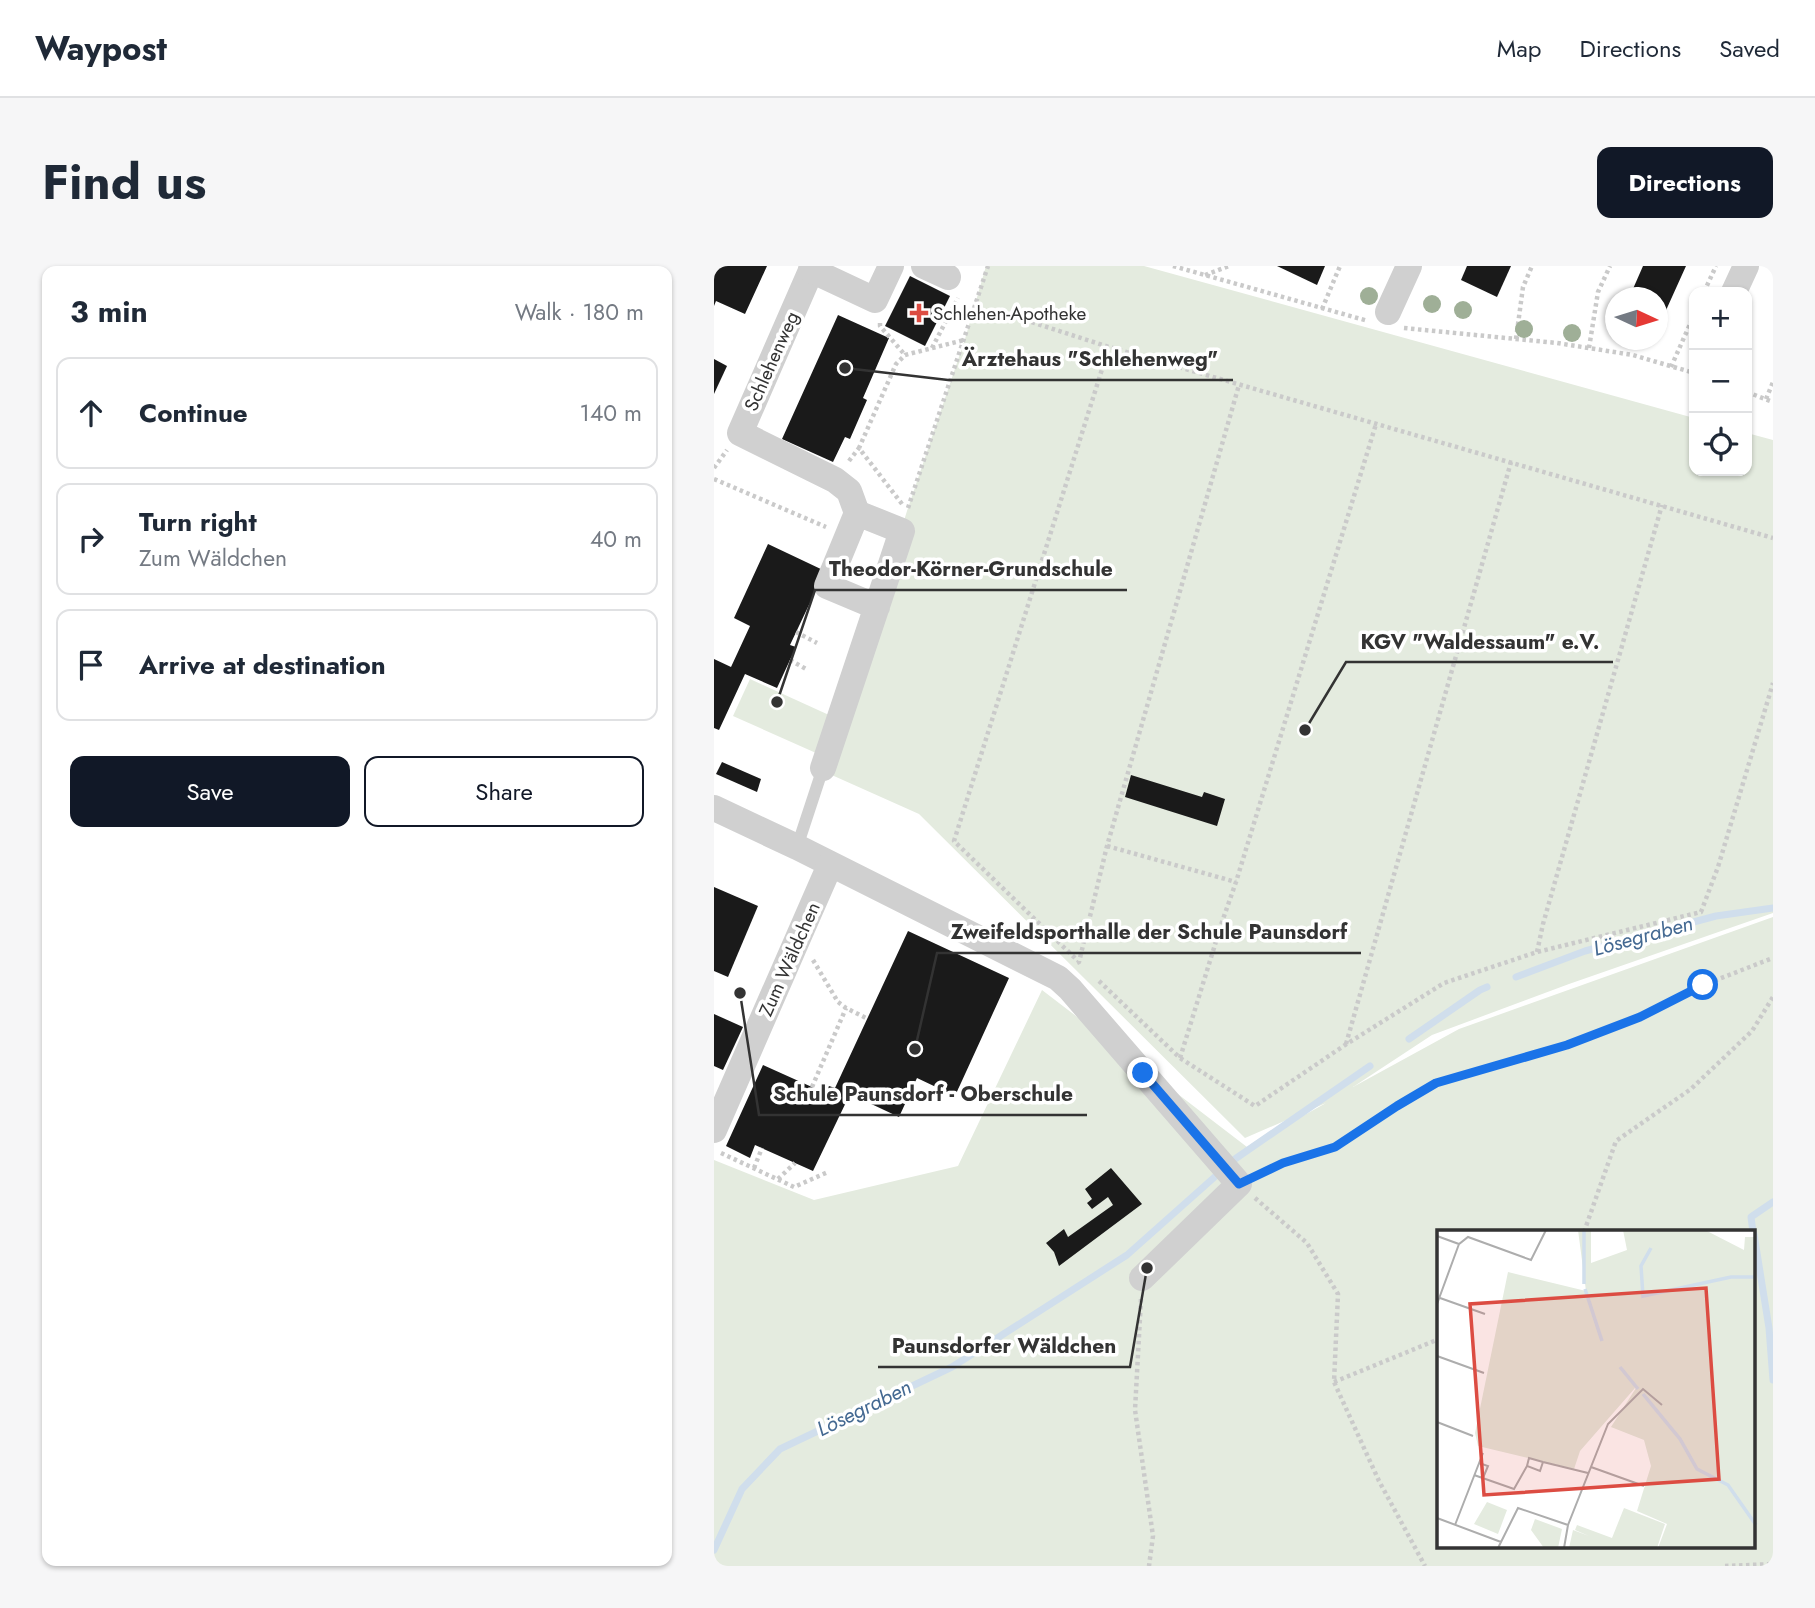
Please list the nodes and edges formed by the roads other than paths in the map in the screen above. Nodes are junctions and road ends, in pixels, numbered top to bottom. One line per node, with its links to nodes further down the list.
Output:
1 (891, 266): 5 (street, Schlehenweg)
2 (924, 266): 6 (street)
3 (1409, 266): 8 (street)
4 (1746, 266): 7 (street)
5 (812, 268): 9 (street, Schlehenweg)
6 (955, 284)
7 (1736, 287)
8 (1386, 320)
9 (857, 513): 10 (street); 10 (street)
10 (877, 607): 11 (street)
11 (823, 768): 13 (lane)
12 (714, 808): 13 (street)
13 (797, 847): 14 (street)
14 (830, 864): 15 (street, Zum Wäldchen); 16 (street)
15 (714, 1130)
16 (1142, 1278)

